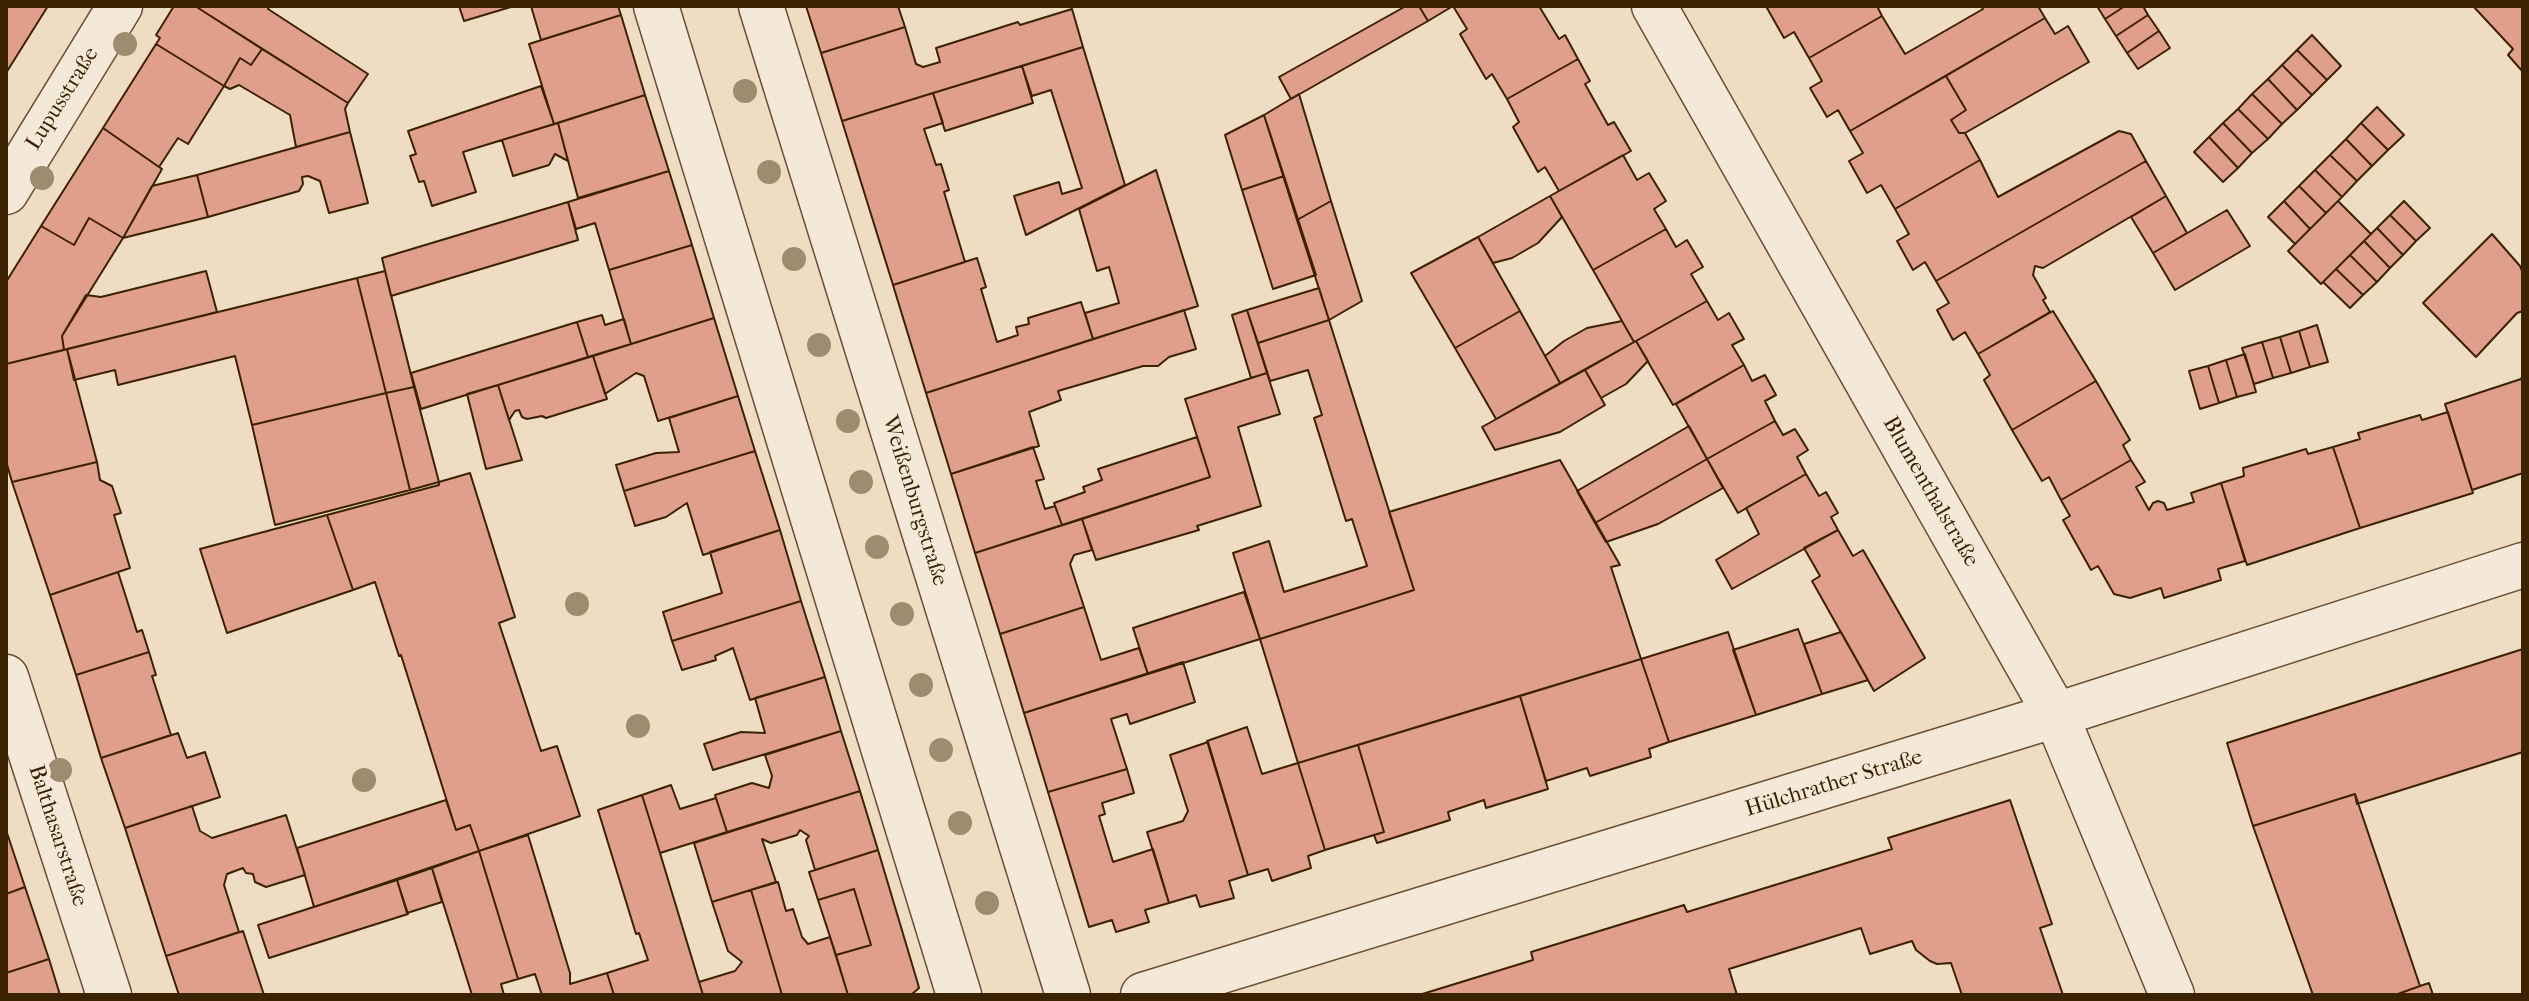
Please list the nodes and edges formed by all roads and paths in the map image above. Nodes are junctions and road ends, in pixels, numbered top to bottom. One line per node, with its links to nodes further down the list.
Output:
1 (120, 6): 5 (street, Lupusstraße)
2 (656, 6): 10 (street)
3 (761, 6): 11 (street, Weißenburgstraße)
4 (1654, 6): 8 (street, Blumenthalstraße)
5 (6, 192)
6 (2523, 565): 8 (street, Hülchrather Straße)
7 (6, 677): 9 (street, Balthasarstraße)
8 (2056, 715): 12 (street, Hülchrather Straße); 13 (street, Blumenthalstraße)
9 (109, 995)
10 (959, 995)
11 (1068, 995)
12 (1143, 995)
13 (2172, 995)

